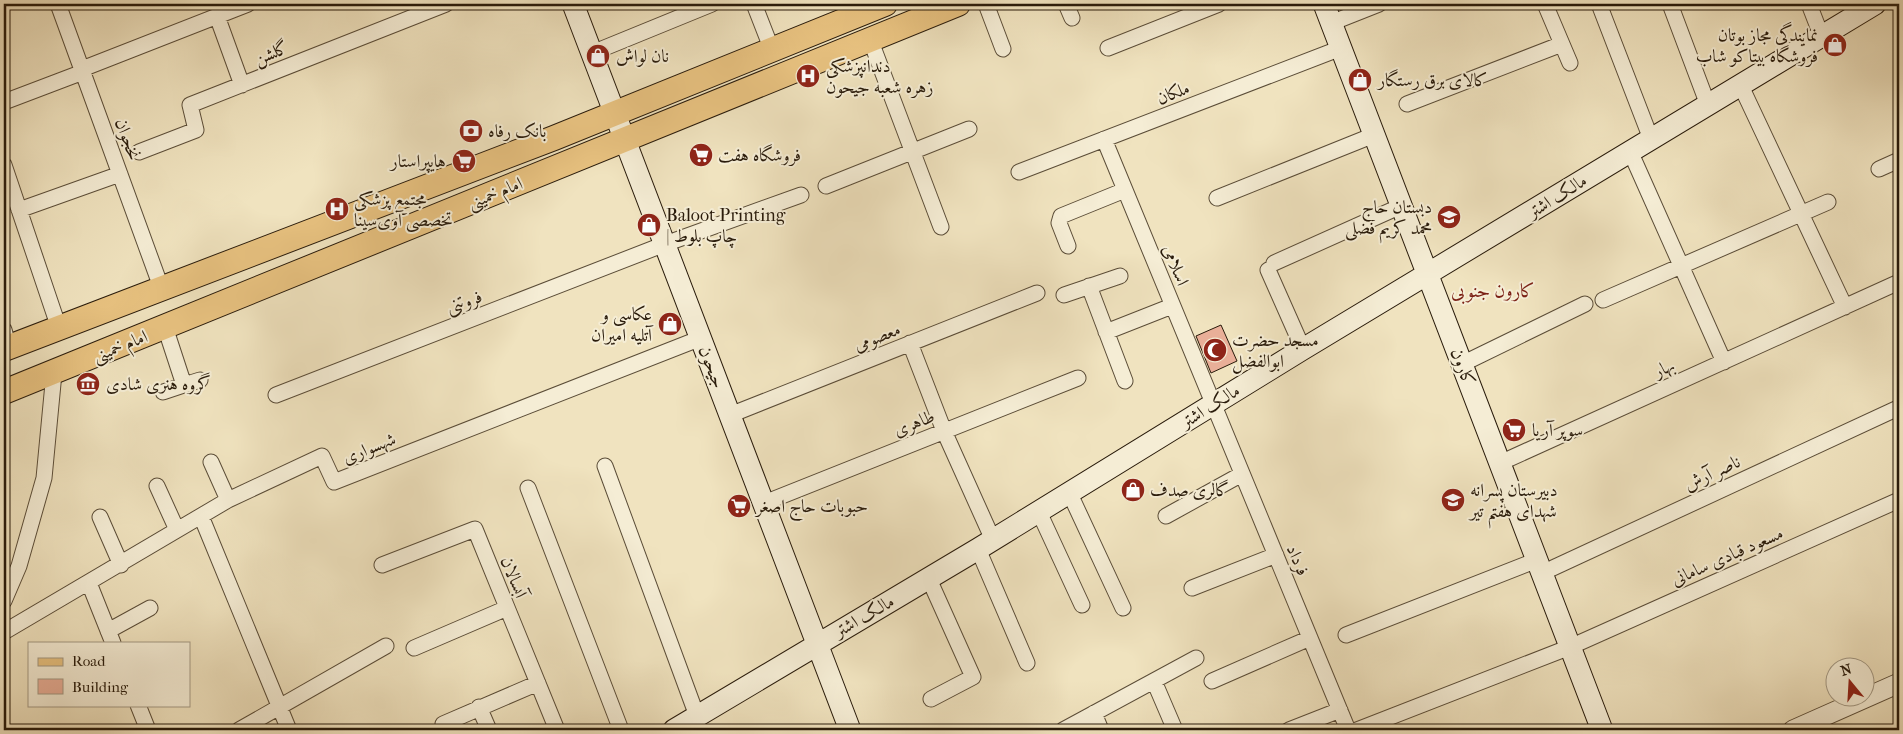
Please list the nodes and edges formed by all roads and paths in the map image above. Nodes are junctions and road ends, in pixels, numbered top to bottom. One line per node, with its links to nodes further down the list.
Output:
1 (58, 4): 30 (street, نخجوان)
2 (248, 4): 19 (street)
3 (446, 4): 31 (street, گلشن)
4 (573, 4): 28 (main road, جیحون)
5 (712, 4): 28 (street)
6 (754, 4): 27 (street)
7 (885, 4): 18 (main road, امام خمینی)
8 (958, 4): 22 (main road, امام خمینی)
9 (986, 4): 26 (street)
10 (1219, 4): 24 (street)
11 (1324, 4): 20 (main road, کارون)
12 (1379, 4): 20 (street)
13 (1545, 4): 23 (street)
14 (1599, 4): 39 (street)
15 (1670, 4): 35 (street)
16 (1809, 4): 21 (street)
17 (1875, 4): 21 (main road, مالک اشتر)
18 (852, 10): 27 (main road, امام خمینی)
19 (217, 16): 30 (street); 31 (street)
20 (1331, 24): 25 (main road, کارون)
21 (1821, 35): 32 (main road, مالک اشتر)
22 (870, 39): 40 (main road, امام خمینی); 43 (street)
23 (1562, 44): 29 (street); 34 (street)
24 (1108, 48)
25 (1340, 48): 38 (main road, کارون); 41 (street, ملکان)
26 (1003, 49)
27 (772, 50): 36 (main road, امام خمینی)
28 (592, 53): 36 (main road, جیحون)
29 (1570, 64)
30 (83, 70): 33 (street); 51 (street, نخجوان)
31 (242, 85): 45 (street, گلشن)
32 (1741, 86): 35 (main road, مالک اشتر); 59 (street)
33 (4, 102)
34 (1407, 104)
35 (1708, 104): 39 (main road, مالک اشتر)
36 (615, 113): 40 (main road, جیحون); 42 (main road, امام خمینی)
37 (969, 129): 43 (street)
38 (1374, 135): 55 (street); 57 (main road, کارون)
39 (1651, 139): 44 (main road, مالک اشتر)
40 (625, 140): 49 (main road, امام خمینی); 61 (main road, جیحون)
41 (1104, 140): 50 (street, ملکان); 53 (street, اسلامی)
42 (540, 143): 49 (main road); 68 (main road, امام خمینی)
43 (912, 150): 52 (street); 60 (street)
44 (1630, 151): 63 (street); 64 (main road, مالک اشتر)
45 (139, 152)
46 (1899, 160): 48 (street)
47 (4, 165): 58 (street)
48 (1879, 170)
49 (550, 171): 76 (main road, امام خمینی)
50 (1019, 172)
51 (120, 174): 58 (street); 68 (street, نخجوان)
52 (826, 186)
53 (1125, 190): 62 (street); 73 (street, اسلامی)
54 (801, 195): 61 (street, فروتنی)
55 (1217, 198)
56 (1828, 202): 59 (street)
57 (1401, 206): 64 (main road, کارون); 81 (street)
58 (19, 210): 75 (street)
59 (1801, 213): 63 (street); 74 (street)
60 (941, 227)
61 (665, 244): 78 (main road, جیحون); 91 (street, فروتنی)
62 (1068, 246)
63 (1681, 265): 71 (street); 82 (street)
64 (1428, 275): 81 (main road, مالک اشتر); 83 (main road, کارون)
65 (1120, 276): 67 (street)
66 (1899, 282): 74 (street, بهار)
67 (1089, 286): 70 (street); 77 (street)
68 (161, 287): 75 (main road, امام خمینی)
69 (1037, 293): 80 (street, معصومی)
70 (1064, 295)
71 (1603, 300)
72 (1585, 304): 83 (street)
73 (1172, 306): 77 (street); 92 (street, اسلامی)
74 (1845, 307): 82 (street, بهار)
75 (59, 328): 79 (main road, امام خمینی)
76 (165, 328): 84 (main road, امام خمینی); 88 (street)
77 (1106, 332): 87 (street)
78 (701, 338): 94 (main road, جیحون); 103 (street, شهسواری)
79 (5, 342)
80 (910, 343): 94 (street, معصومی); 95 (street)
81 (1303, 349): 92 (main road, مالک اشتر)
82 (1724, 362): 97 (street, بهار)
83 (1462, 364): 97 (main road, کارون)
84 (54, 373): 89 (main road, امام خمینی); 119 (street)
85 (1078, 378): 95 (street, طاهری)
86 (200, 380): 88 (street)
87 (1125, 381)
88 (184, 386): 90 (street)
89 (4, 392)
90 (163, 392)
91 (276, 395)
92 (1213, 404): 99 (street, فرداد); 102 (main road, مالک اشتر)
93 (1898, 408): 115 (street, ناصر آرش)
94 (730, 415): 105 (main road, جیحون)
95 (944, 431): 105 (street, طاهری); 111 (street)
96 (211, 462): 103 (street)
97 (1500, 463): 115 (main road, کارون)
98 (605, 466): 144 (street)
99 (1242, 474): 108 (street); 112 (street, فرداد)
100 (157, 486): 110 (street)
101 (528, 488): 151 (street)
102 (1070, 494): 106 (main road, مالک اشتر); 123 (street)
103 (228, 500): 107 (street, شهسواری)
104 (1899, 500): 130 (street, مسعود قبادی سامانی)
105 (764, 503): 128 (main road, جیحون)
106 (1038, 512): 111 (main road, مالک اشتر); 120 (street)
107 (201, 516): 110 (street, شهسواری); 140 (street)
108 (1166, 516)
109 (100, 517): 113 (street)
110 (177, 530): 113 (street, شهسواری)
111 (986, 544): 116 (main road, مالک اشتر); 133 (street)
112 (1276, 555): 118 (street); 127 (street, فرداد)
113 (121, 565): 117 (street, شهسواری)
114 (382, 565): 122 (street, آبسالان)
115 (1539, 566): 125 (street, ناصر آرش); 130 (main road, کارون)
116 (928, 579): 128 (main road, مالک اشتر); 138 (street)
117 (89, 583): 124 (street, شهسواری); 126 (street)
118 (1192, 588)
119 (4, 600)
120 (1082, 605)
121 (150, 608): 126 (street)
122 (507, 608): 131 (street); 136 (street, آبسالان)
123 (1123, 608)
124 (4, 632)
125 (1346, 635)
126 (110, 637)
127 (1310, 638): 135 (street); 142 (street, فرداد)
128 (817, 643): 144 (main road, مالک اشتر); 153 (main road, جیحون)
129 (386, 646): 140 (street)
130 (1570, 647): 159 (street, مسعود قبادی سامانی); 160 (main road, کارون)
131 (414, 648)
132 (1196, 658): 134 (street)
133 (1027, 663)
134 (1154, 681): 143 (street); 156 (street)
135 (1212, 681)
136 (538, 683): 141 (street); 150 (street, آبسالان)
137 (1899, 683): 161 (street)
138 (931, 699)
139 (138, 706): 146 (street)
140 (279, 707): 147 (street); 148 (street)
141 (479, 708): 145 (street); 149 (street)
142 (1340, 710): 157 (street); 158 (street, فرداد)
143 (1094, 713): 154 (street); 155 (street)
144 (697, 716): 152 (main road, مالک اشتر)
145 (443, 724)
146 (148, 730)
147 (239, 730)
148 (289, 730)
149 (489, 730)
150 (557, 730)
151 (621, 730)
152 (674, 730)
153 (850, 730)
154 (1063, 730)
155 (1101, 730)
156 (1175, 730)
157 (1289, 730)
158 (1348, 730)
159 (1357, 730)
160 (1602, 730)
161 (1793, 730)

